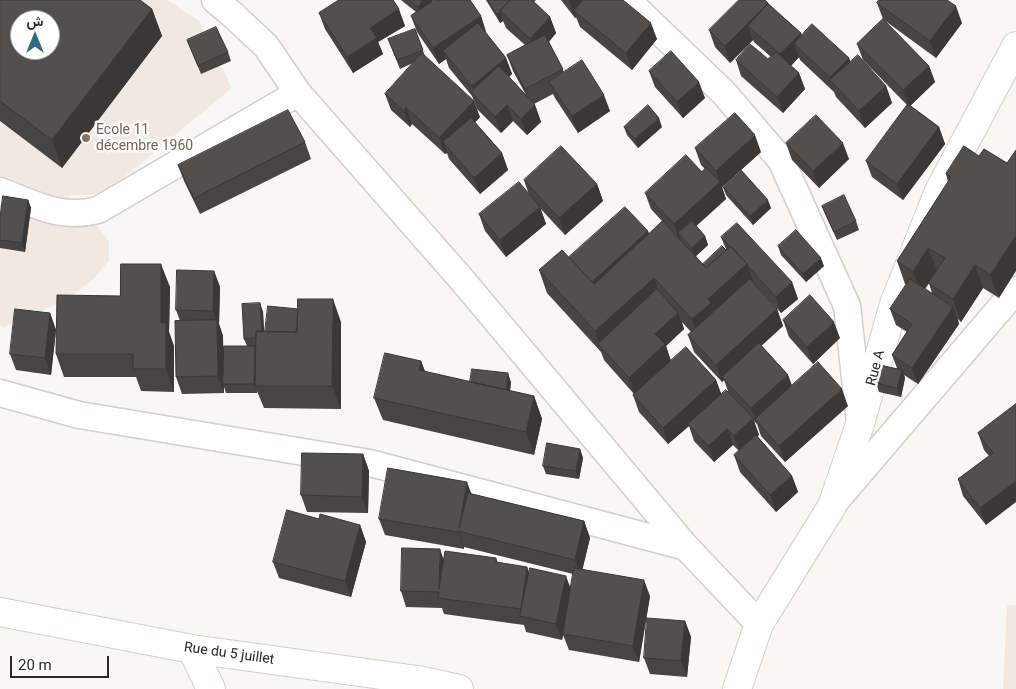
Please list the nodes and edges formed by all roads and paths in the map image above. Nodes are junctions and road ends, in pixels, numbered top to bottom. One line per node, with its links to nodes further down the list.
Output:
1 (214, 0): 4 (street)
2 (627, 0): 8 (street)
3 (1016, 46): 8 (street, Rue A)
4 (298, 93): 5 (street); 10 (street)
5 (0, 191)
6 (1016, 290): 9 (street)
7 (0, 394): 10 (street)
8 (860, 424): 9 (street, Rue A)
9 (832, 506): 12 (street, Rue A)
10 (686, 547): 12 (street)
11 (0, 612): 13 (street, Rue du 5 juillet)
12 (759, 624): 16 (street, Rue A)
13 (192, 649): 14 (street); 15 (street, Rue du 5 juillet)
14 (211, 689)
15 (459, 689)
16 (737, 689)

